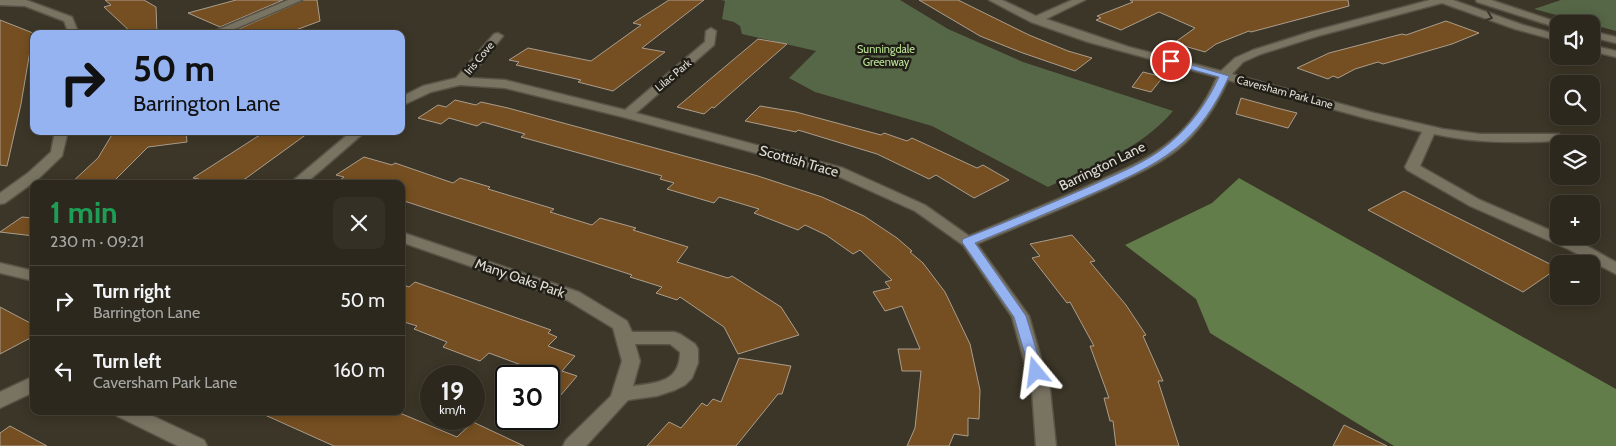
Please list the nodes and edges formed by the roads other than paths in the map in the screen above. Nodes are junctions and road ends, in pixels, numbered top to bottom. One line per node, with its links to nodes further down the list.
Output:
1 (297, 0): 11 (street)
2 (994, 0): 8 (street, Caversham Park Lane)
3 (1080, 0): 8 (street)
4 (1442, 0): 14 (street, one-way to 14); 19 (street, Barrington Lane)
5 (1481, 0): 9 (street)
6 (29, 1): 7 (street); 10 (street)
7 (0, 2)
8 (1036, 20): 19 (street, Caversham Park Lane)
9 (1550, 22)
10 (72, 30)
11 (223, 30)
12 (711, 31): 22 (street, Lilac Park)
13 (498, 36): 20 (street, Iris Cove)
14 (1550, 36)
15 (1600, 36): 16 (street)
16 (1616, 40)
17 (1600, 50): 18 (street)
18 (1616, 54)
19 (1224, 76): 23 (street, Caversham Park Lane); 30 (street, Barrington Lane)
20 (460, 81): 21 (street, Scottish Trace); 22 (street, Scottish Trace)
21 (405, 100)
22 (627, 114): 30 (street, Scottish Trace)
23 (1429, 131): 26 (street, Caversham Park Lane); 32 (street)
24 (61, 135): 28 (street)
25 (355, 135): 27 (street)
26 (1550, 138)
27 (301, 180)
28 (0, 200)
29 (405, 238): 34 (street, Many Oaks Park)
30 (968, 242): 41 (street, Scottish Trace)
31 (0, 268): 33 (street)
32 (1616, 269)
33 (30, 275)
34 (624, 338): 36 (street, Many Oaks Park); 36 (street)
35 (30, 385): 37 (street)
36 (621, 394): 40 (street, Many Oaks Park)
37 (0, 401)
38 (132, 415): 39 (street)
39 (197, 446)
40 (573, 446)
41 (1046, 446)

